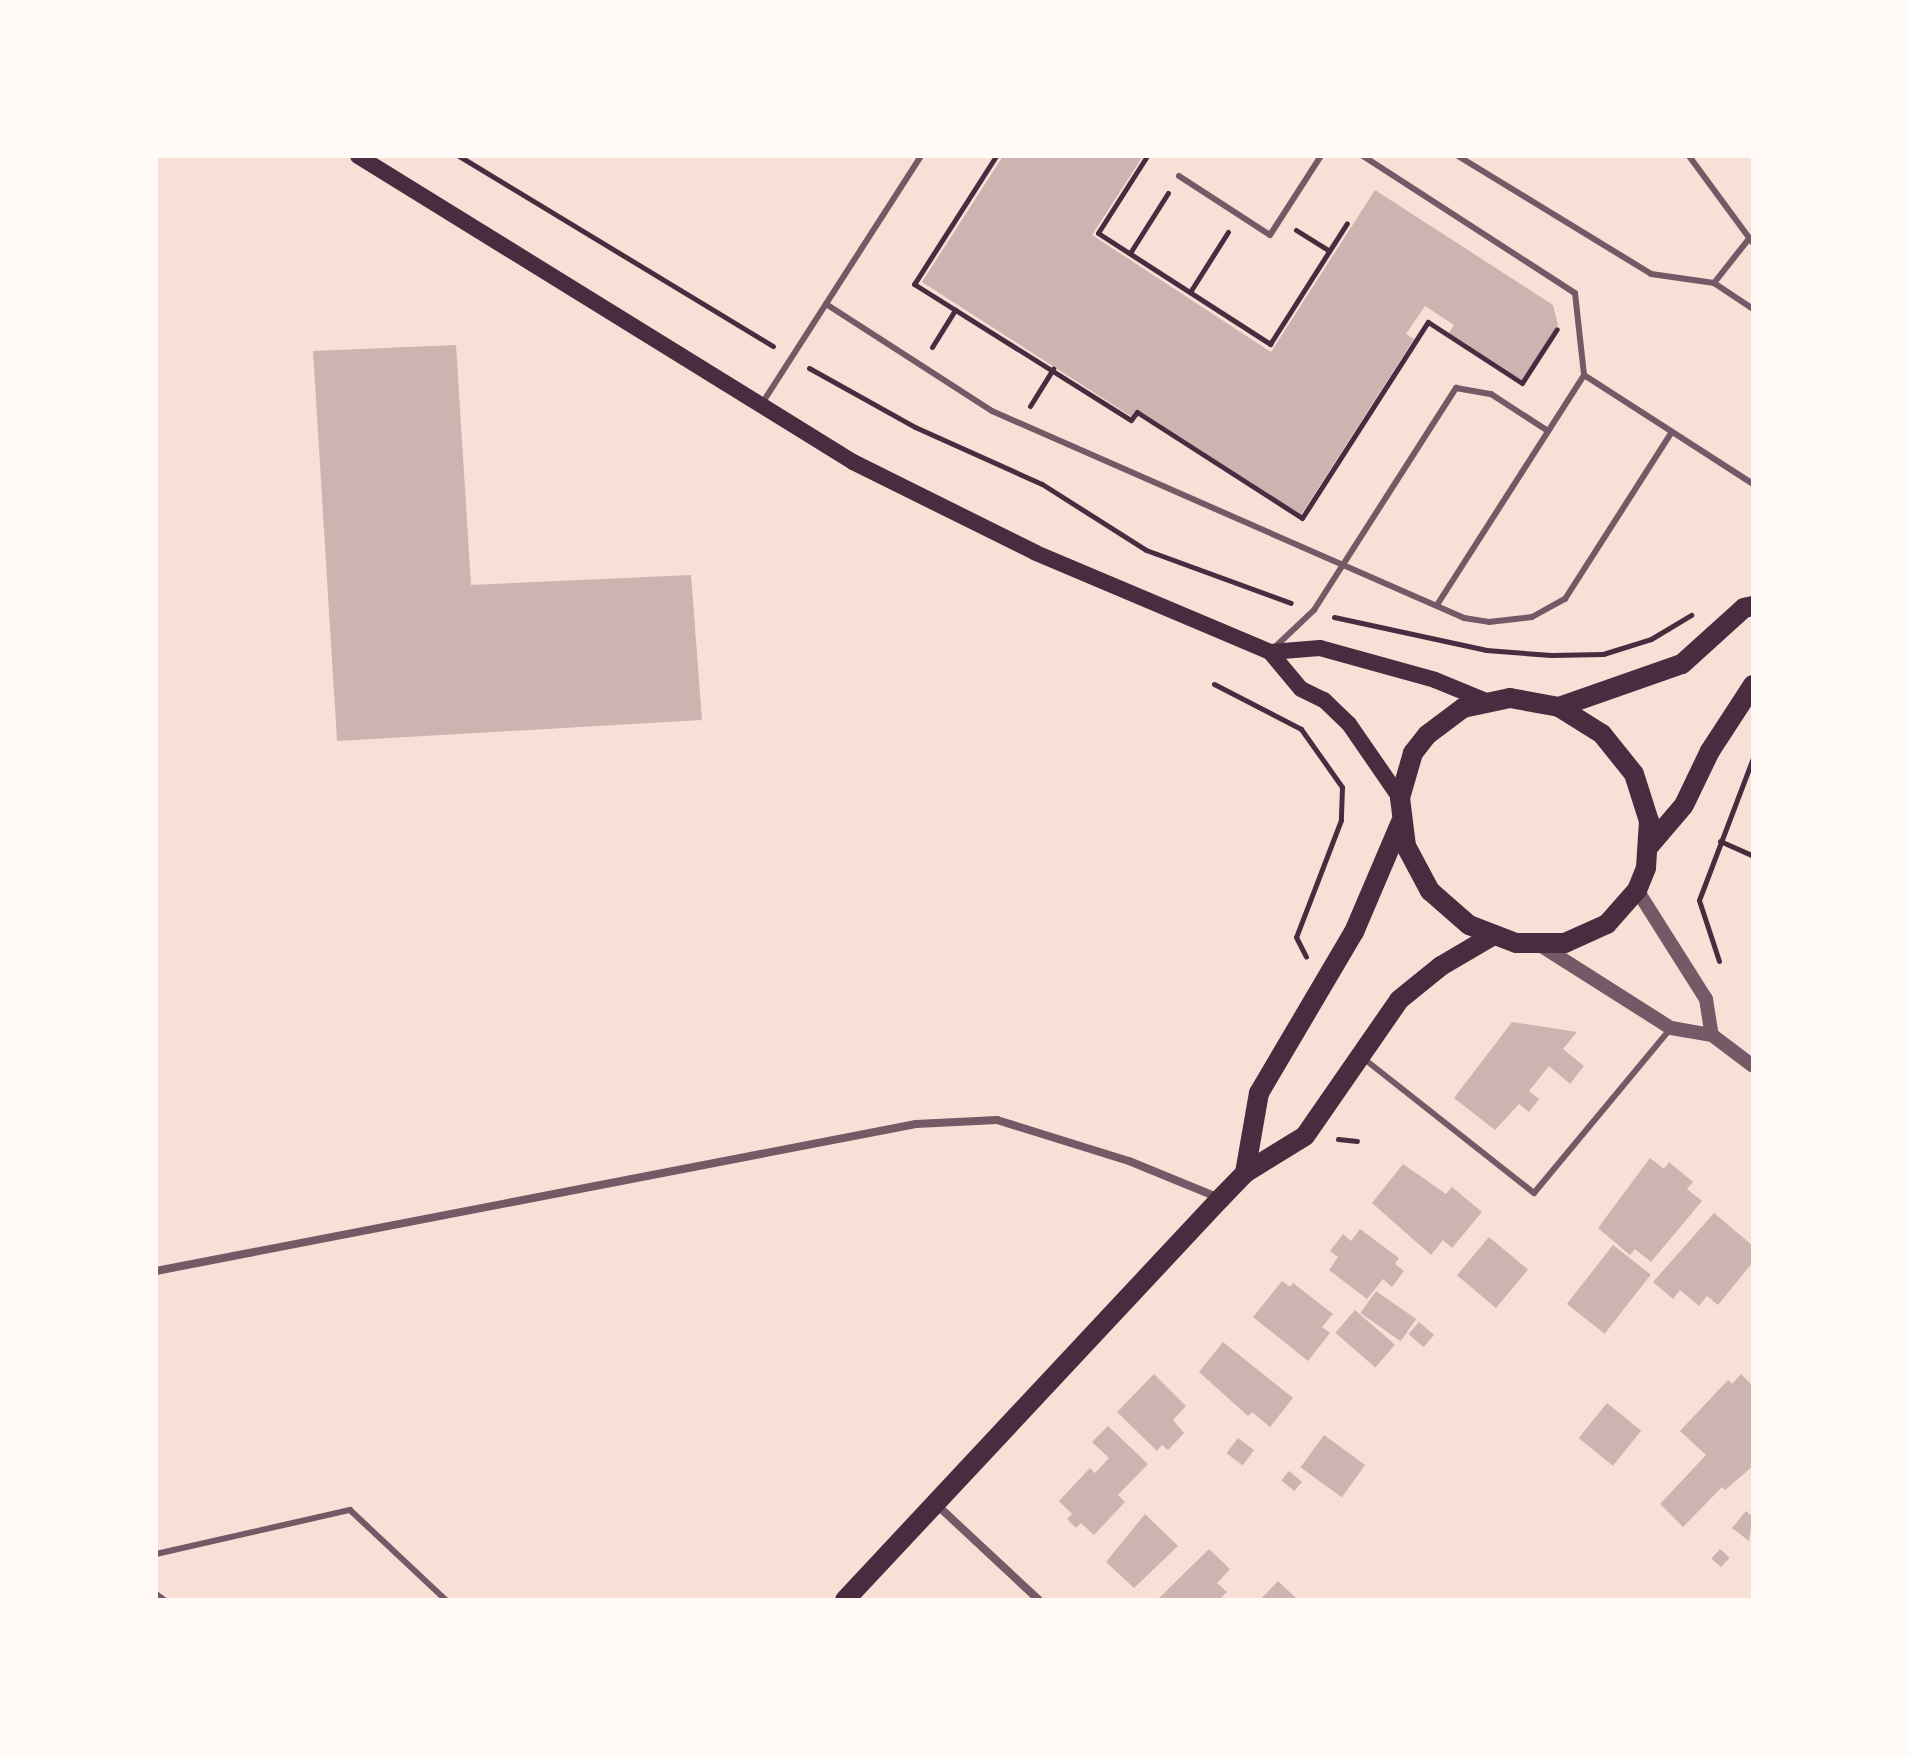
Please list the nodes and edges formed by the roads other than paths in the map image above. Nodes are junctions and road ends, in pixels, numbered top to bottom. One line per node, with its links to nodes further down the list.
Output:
1 (358, 156): 13 (main road)
2 (921, 156): 10 (lane)
3 (1321, 156): 7 (lane)
4 (1363, 156): 12 (lane)
5 (1458, 156): 9 (lane)
6 (1689, 156): 8 (lane)
7 (1179, 176)
8 (1750, 241): 9 (lane)
9 (1714, 283): 11 (lane)
10 (826, 304): 13 (lane); 17 (lane)
11 (1753, 309)
12 (1584, 375): 14 (lane); 15 (lane)
13 (761, 405): 20 (main road)
14 (1548, 431): 17 (lane); 18 (lane)
15 (1672, 432): 16 (lane); 18 (lane)
16 (1753, 484)
17 (1343, 565): 18 (lane); 20 (lane)
18 (1437, 605)
19 (1753, 606): 23 (main road)
20 (1270, 652): 22 (main road); 24 (main road)
21 (1753, 685): 26 (main road)
22 (1486, 701): 23 (main road); 24 (main road)
23 (1559, 707): 26 (main road)
24 (1400, 798): 25 (main road)
25 (1401, 822): 28 (main road); 34 (main road)
26 (1650, 845): 27 (main road)
27 (1637, 890): 29 (main road); 31 (street)
28 (1492, 936): 29 (main road); 32 (main road)
29 (1540, 945): 30 (street)
30 (1671, 1028): 31 (street); 32 (lane)
31 (1712, 1035): 33 (street)
32 (1360, 1056): 34 (main road)
33 (1753, 1066)
34 (1245, 1173): 35 (main road)
35 (1220, 1199): 36 (street); 37 (main road)
36 (156, 1271)
37 (937, 1505): 42 (main road); 43 (street)
38 (156, 1554): 41 (lane)
39 (156, 1594): 40 (lane)
40 (164, 1600)
41 (446, 1600)
42 (845, 1600)
43 (1039, 1600)

